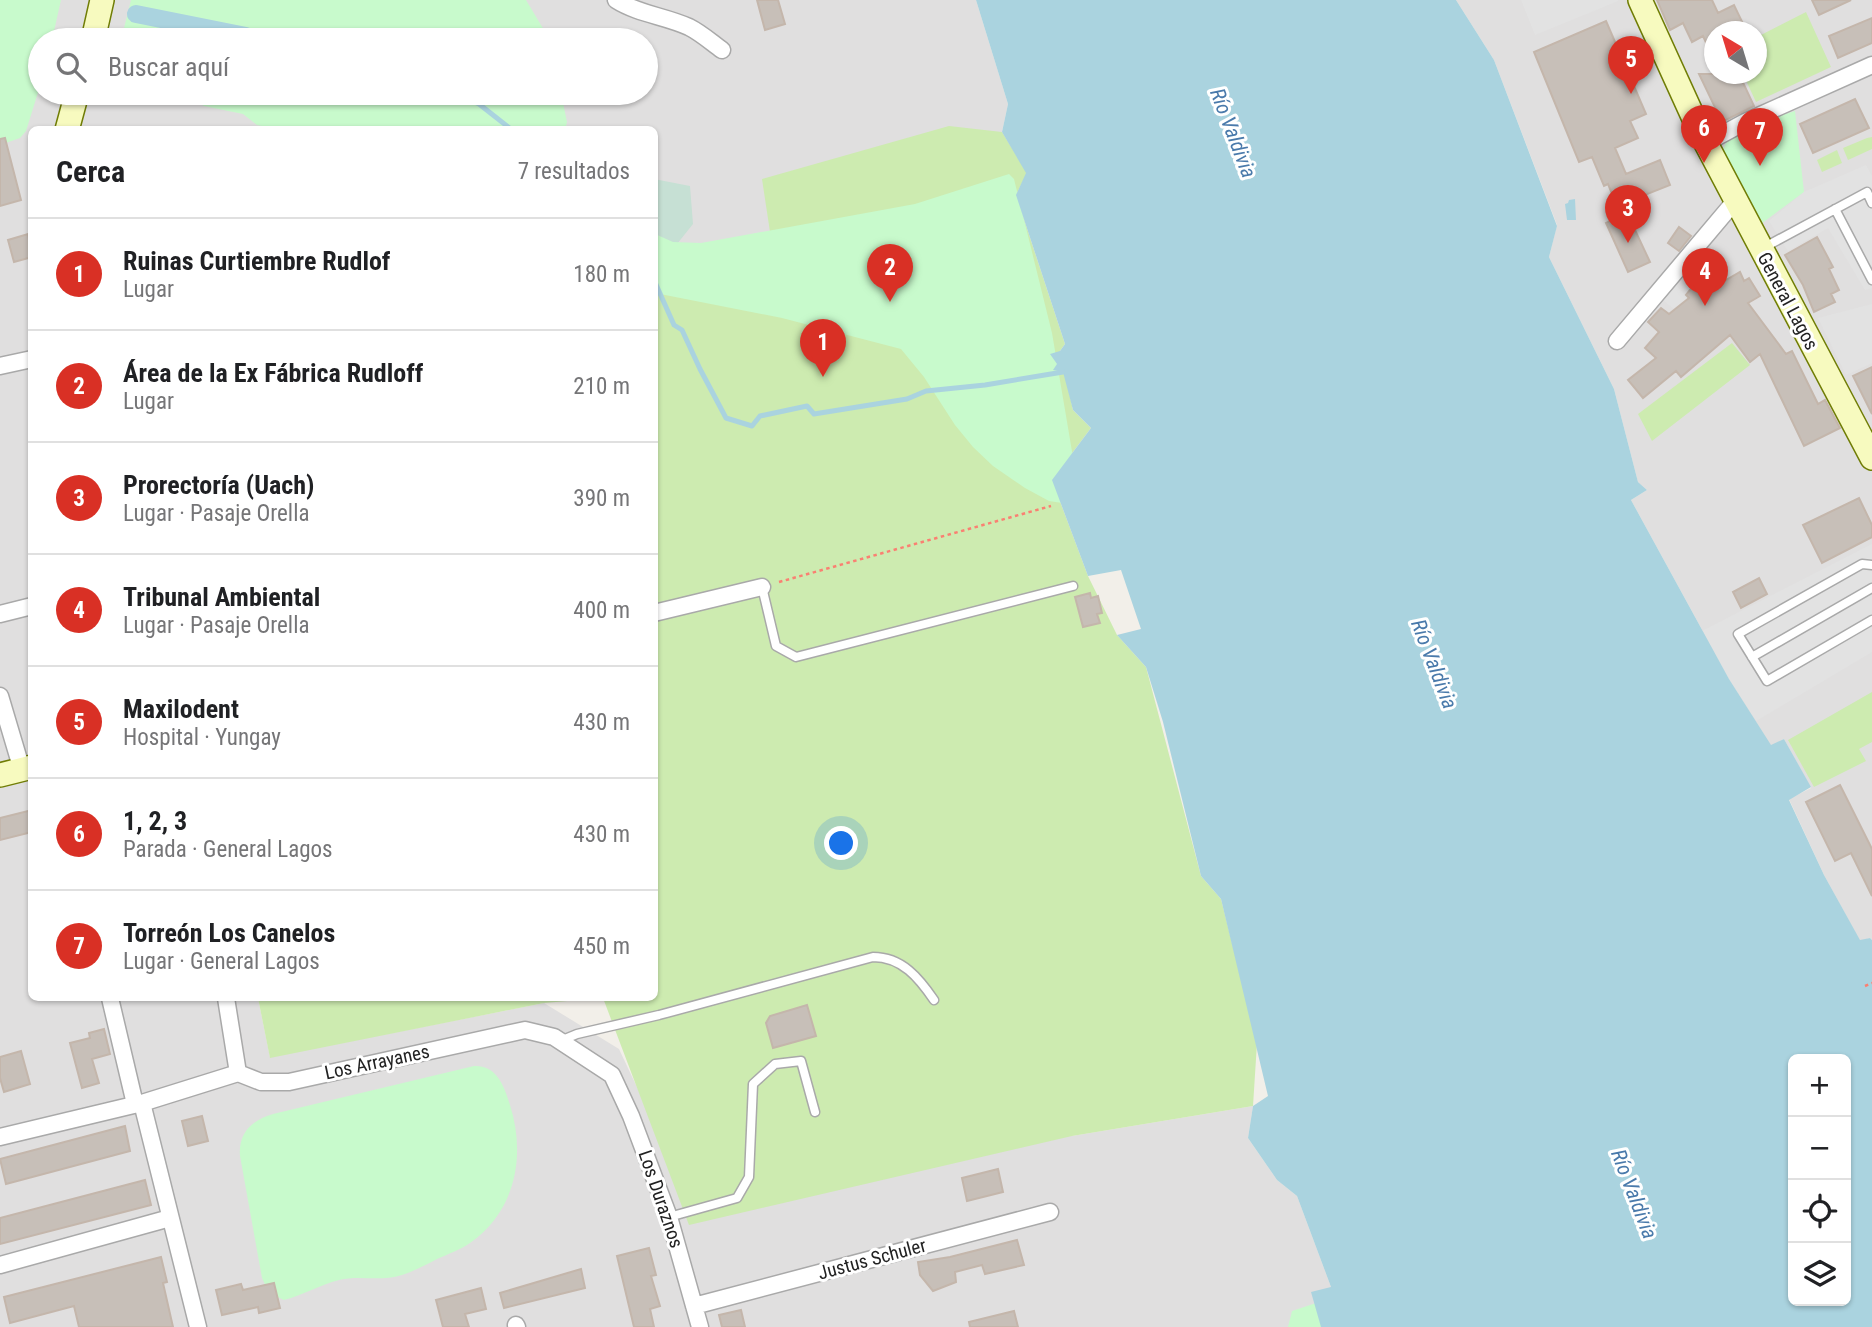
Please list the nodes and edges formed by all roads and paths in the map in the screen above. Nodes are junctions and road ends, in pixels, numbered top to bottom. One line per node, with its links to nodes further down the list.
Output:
1 (102, 0): 4 (main road)
2 (616, 0): 5 (street)
3 (1640, 0): 9 (main road, General Lagos)
4 (96, 28)
5 (722, 50)
6 (1872, 65): 9 (street)
7 (74, 105): 8 (main road)
8 (68, 126)
9 (1706, 143): 10 (main road, General Lagos)
10 (1735, 201): 13 (main road, General Lagos); 15 (street)
11 (1872, 203): 12 (lane)
12 (1835, 209): 13 (lane); 14 (lane)
13 (1761, 249): 18 (main road, General Lagos)
14 (1872, 280)
15 (1617, 341)
16 (28, 360): 17 (street)
17 (0, 366)
18 (1871, 453)
19 (1051, 506): 22 (path)
20 (1872, 565): 28 (lane)
21 (1073, 586): 22 (lane)
22 (762, 587): 26 (street)
23 (1872, 588): 28 (lane)
24 (28, 607): 25 (street)
25 (1, 610)
26 (658, 612)
27 (1872, 620): 28 (lane)
28 (1752, 657)
29 (0, 696): 30 (street)
30 (18, 771)
31 (1872, 983): 32 (path)
32 (1865, 986)
33 (934, 1000): 36 (lane)
34 (111, 1001): 39 (street)
35 (226, 1001): 37 (street)
36 (560, 1041): 37 (street, Los Arrayanes); 38 (street, Los Arrayanes)
37 (238, 1073): 39 (street)
38 (612, 1075): 43 (street, Los Duraznos)
39 (139, 1103): 41 (street); 44 (street)
40 (815, 1112): 43 (lane)
41 (0, 1137)
42 (1050, 1212): 46 (street, Justus Schuler)
43 (669, 1217): 46 (street, Los Duraznos)
44 (170, 1218): 45 (street); 47 (street)
45 (0, 1265)
46 (694, 1306): 48 (street, Los Duraznos)
47 (198, 1327)
48 (700, 1327)

